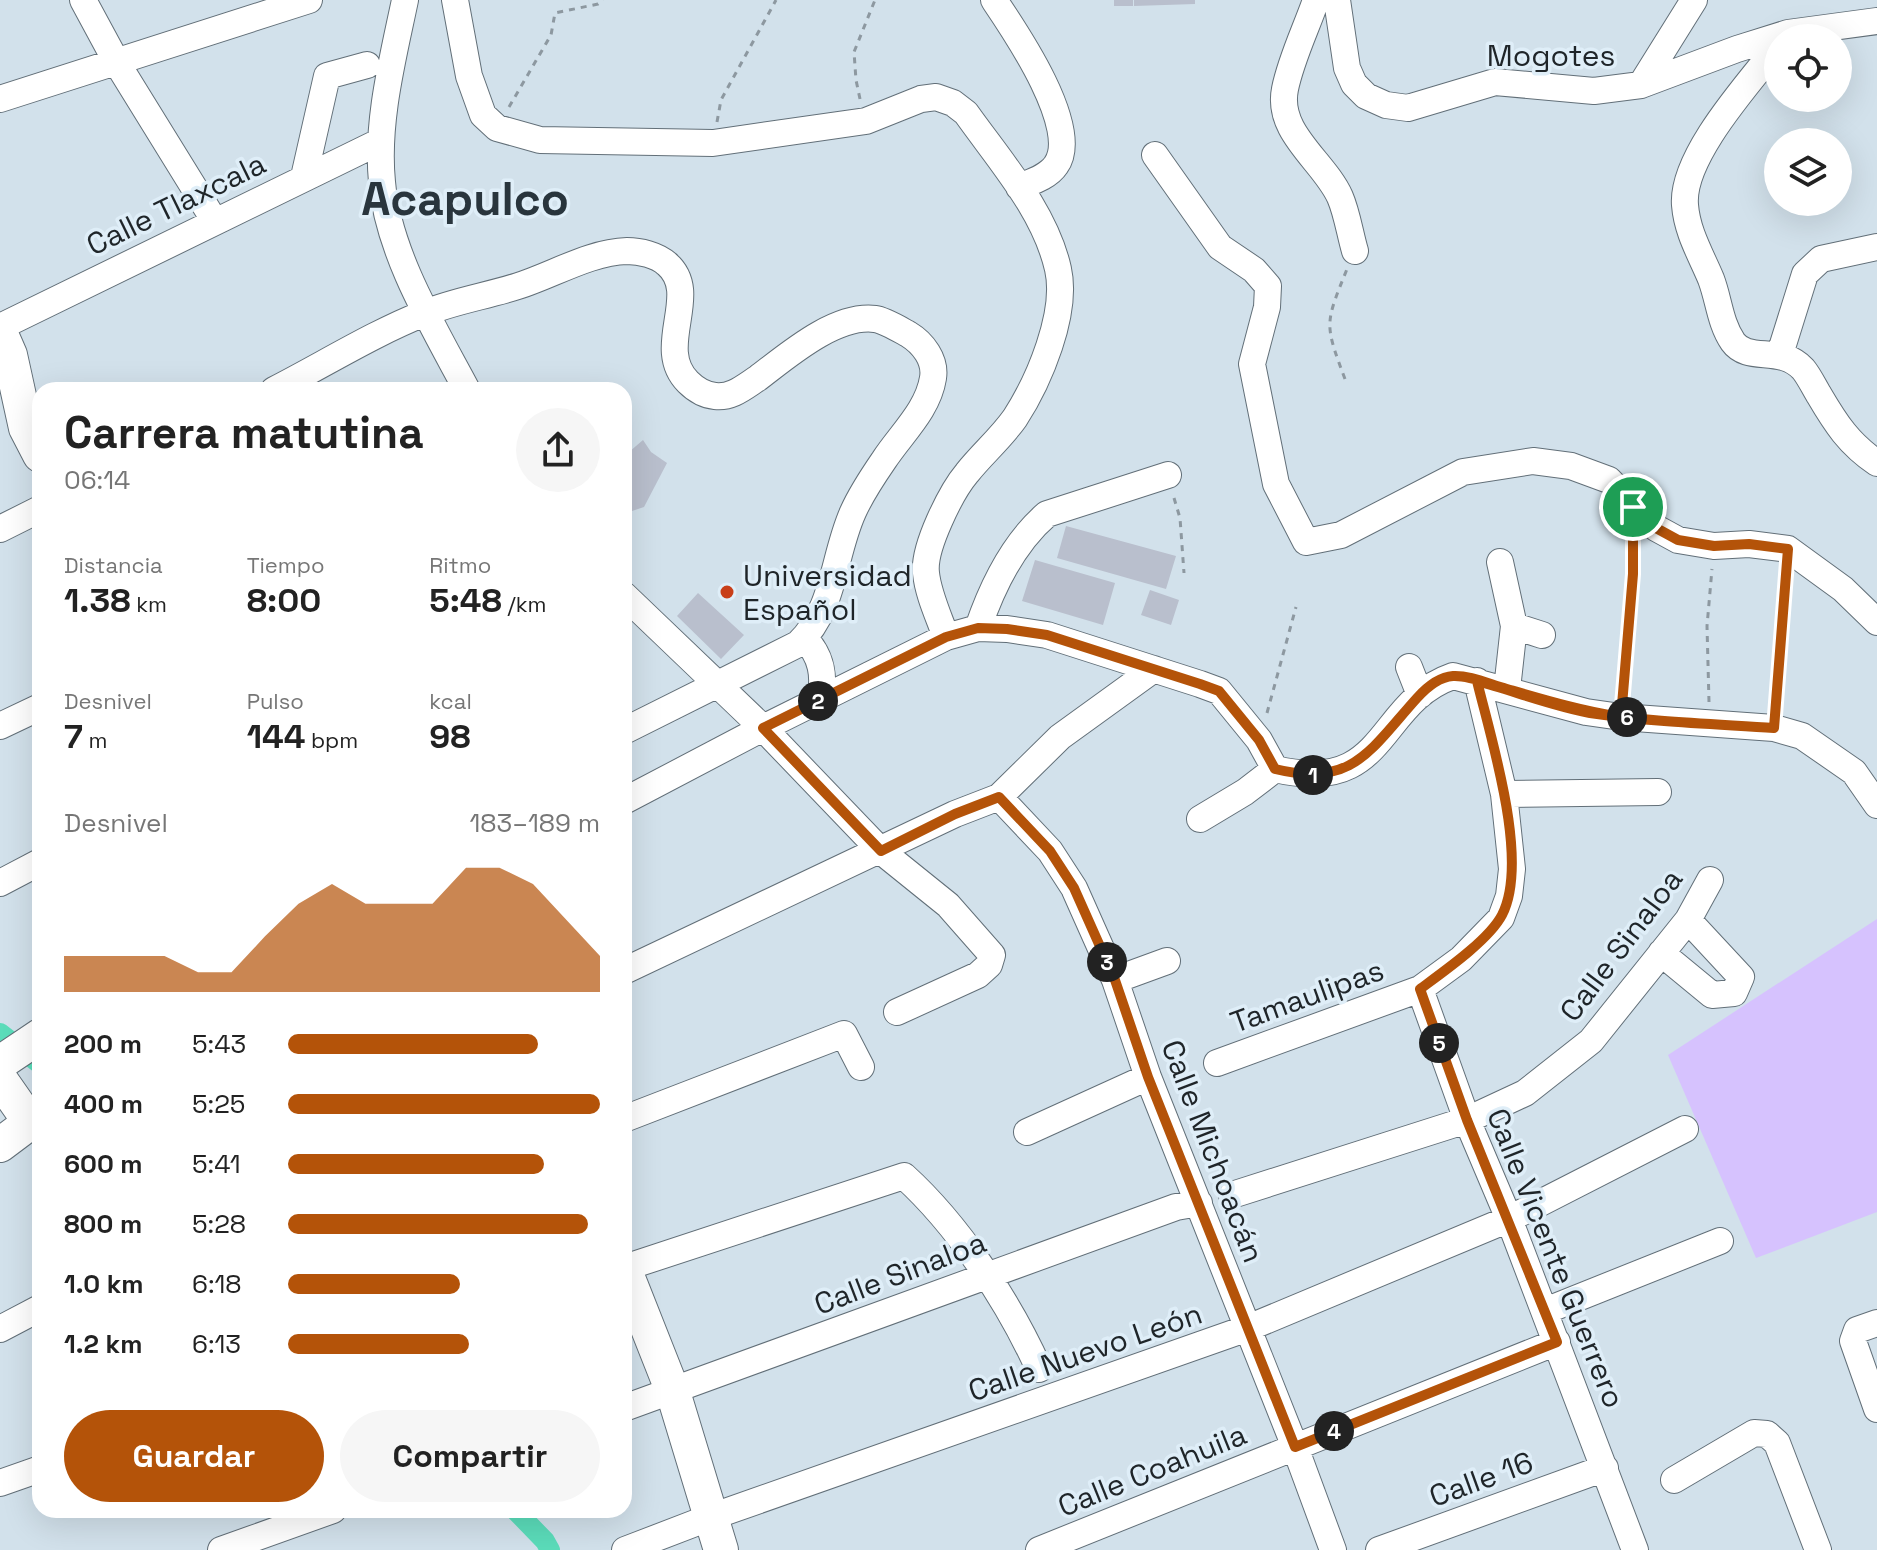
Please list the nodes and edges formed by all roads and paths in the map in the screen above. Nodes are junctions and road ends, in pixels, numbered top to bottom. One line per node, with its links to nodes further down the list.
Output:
1 (83, 0): 15 (street)
2 (309, 0): 15 (street)
3 (405, 0): 22 (street)
4 (455, 0): 21 (street)
5 (603, 0): 21 (path)
6 (776, 0): 23 (path)
7 (875, 0): 20 (path)
8 (994, 0): 26 (street)
9 (1316, 0): 29 (street)
10 (1337, 0): 18 (street, Mogotes)
11 (1694, 0): 18 (street)
12 (1877, 21): 13 (street, Mogotes)
13 (1852, 26)
14 (1764, 43): 18 (street, Mogotes)
15 (117, 63): 19 (street); 27 (street)
16 (1764, 63): 32 (street)
17 (367, 65): 25 (street)
18 (1641, 85)
19 (0, 99)
20 (866, 121): 23 (street); 26 (street)
21 (497, 128): 23 (street)
22 (381, 141): 25 (street, Calle Tlaxcala); 30 (street)
23 (713, 143)
24 (1155, 155): 40 (street)
25 (304, 177): 27 (street, Calle Tlaxcala)
26 (1019, 187): 54 (street)
27 (214, 220): 31 (street, Calle Tlaxcala)
28 (1877, 247): 32 (street)
29 (1355, 251): 33 (path)
30 (425, 312): 34 (street); 35 (street); 53 (street)
31 (0, 330): 36 (main road)
32 (1780, 354): 38 (street)
33 (1345, 379)
34 (289, 382)
35 (463, 382)
36 (7, 422): 37 (main road)
37 (32, 440)
38 (1877, 463)
39 (1168, 475): 46 (path); 51 (street)
40 (1633, 507): 43 (street); 63 (path)
41 (32, 513): 42 (street)
42 (0, 529)
43 (1714, 546): 44 (street); 64 (path)
44 (1788, 549): 49 (street); 68 (path)
45 (1500, 562): 50 (street)
46 (1184, 573)
47 (632, 603): 58 (street)
48 (1296, 607): 69 (path)
49 (1877, 622)
50 (1514, 626): 52 (street); 59 (street)
51 (978, 628): 54 (street); 56 (street)
52 (1542, 635)
53 (807, 636): 58 (street); 61 (street)
54 (946, 637): 61 (street)
55 (1409, 667): 60 (street)
56 (1154, 669): 69 (street); 74 (street)
57 (1477, 681): 59 (street); 60 (street); 72 (street, Tamaulipas)
58 (716, 683): 66 (street); 67 (street)
59 (1507, 689): 63 (street)
60 (1420, 695): 70 (street)
61 (820, 700): 67 (street)
62 (32, 711): 65 (street)
63 (1621, 717): 64 (street)
64 (1711, 723): 68 (street)
65 (0, 726)
66 (632, 727)
67 (763, 728): 73 (street); 77 (street)
68 (1774, 728): 75 (street)
69 (1259, 740): 70 (street)
70 (1275, 769): 76 (street)
71 (1658, 792): 72 (street)
72 (1504, 794): 86 (street, Tamaulipas)
73 (632, 797)
74 (999, 797): 77 (street); 85 (street, Calle Michoacán)
75 (1877, 805)
76 (1200, 819)
77 (881, 851): 84 (street); 87 (street)
78 (32, 866): 80 (street)
79 (1710, 880): 81 (street, Calle Sinaloa)
80 (0, 883)
81 (1688, 920): 82 (street, Calle Sinaloa); 82 (street)
82 (1661, 953): 95 (street, Calle Sinaloa)
83 (1167, 961): 85 (street)
84 (632, 967)
85 (1115, 980): 91 (street, Calle Michoacán)
86 (1420, 989): 89 (street, Tamaulipas); 95 (street, Calle Vicente Guerrero)
87 (897, 1012)
88 (14, 1057): 92 (main road)
89 (1217, 1063)
90 (861, 1067): 93 (street)
91 (1148, 1077): 97 (street); 100 (street, Calle Michoacán)
92 (32, 1109)
93 (632, 1116)
94 (32, 1120): 98 (main road)
95 (1467, 1120): 99 (street, Calle Sinaloa); 101 (street, Calle Vicente Guerrero)
96 (1685, 1129): 101 (street, Calle Nuevo León)
97 (1027, 1132)
98 (0, 1145)
99 (1232, 1195)
100 (1199, 1203): 104 (street, Calle Sinaloa); 109 (street, Calle Michoacán)
101 (1509, 1219): 106 (street, Calle Vicente Guerrero); 109 (street, Calle Nuevo León)
102 (1720, 1241): 106 (street)
103 (632, 1265): 104 (street)
104 (985, 1274): 112 (street); 113 (street, Calle Sinaloa)
105 (632, 1288): 113 (main road)
106 (1545, 1311): 111 (street, Calle Vicente Guerrero)
107 (32, 1312): 110 (street)
108 (1877, 1323): 115 (street)
109 (1248, 1328): 116 (street, Calle Michoacán); 121 (street, Calle Nuevo León)
110 (0, 1329)
111 (1557, 1342): 116 (street, Calle Coahuila); 117 (street, Calle Vicente Guerrero)
112 (1039, 1369)
113 (673, 1392): 114 (street, Calle Sinaloa); 121 (main road)
114 (632, 1405)
115 (1877, 1409)
116 (1295, 1447): 126 (street, Calle Coahuila); 127 (street, Calle Michoacán)
117 (1605, 1468): 128 (street, Calle 16); 129 (street, Calle Vicente Guerrero)
118 (32, 1472): 120 (street)
119 (1674, 1480): 130 (street)
120 (0, 1483)
121 (711, 1517): 124 (street, Calle Nuevo León); 125 (main road)
122 (311, 1518): 123 (street)
123 (221, 1550)
124 (625, 1550)
125 (721, 1550)
126 (1039, 1550)
127 (1333, 1550)
128 (1379, 1550)
129 (1635, 1550)
130 (1818, 1550)

